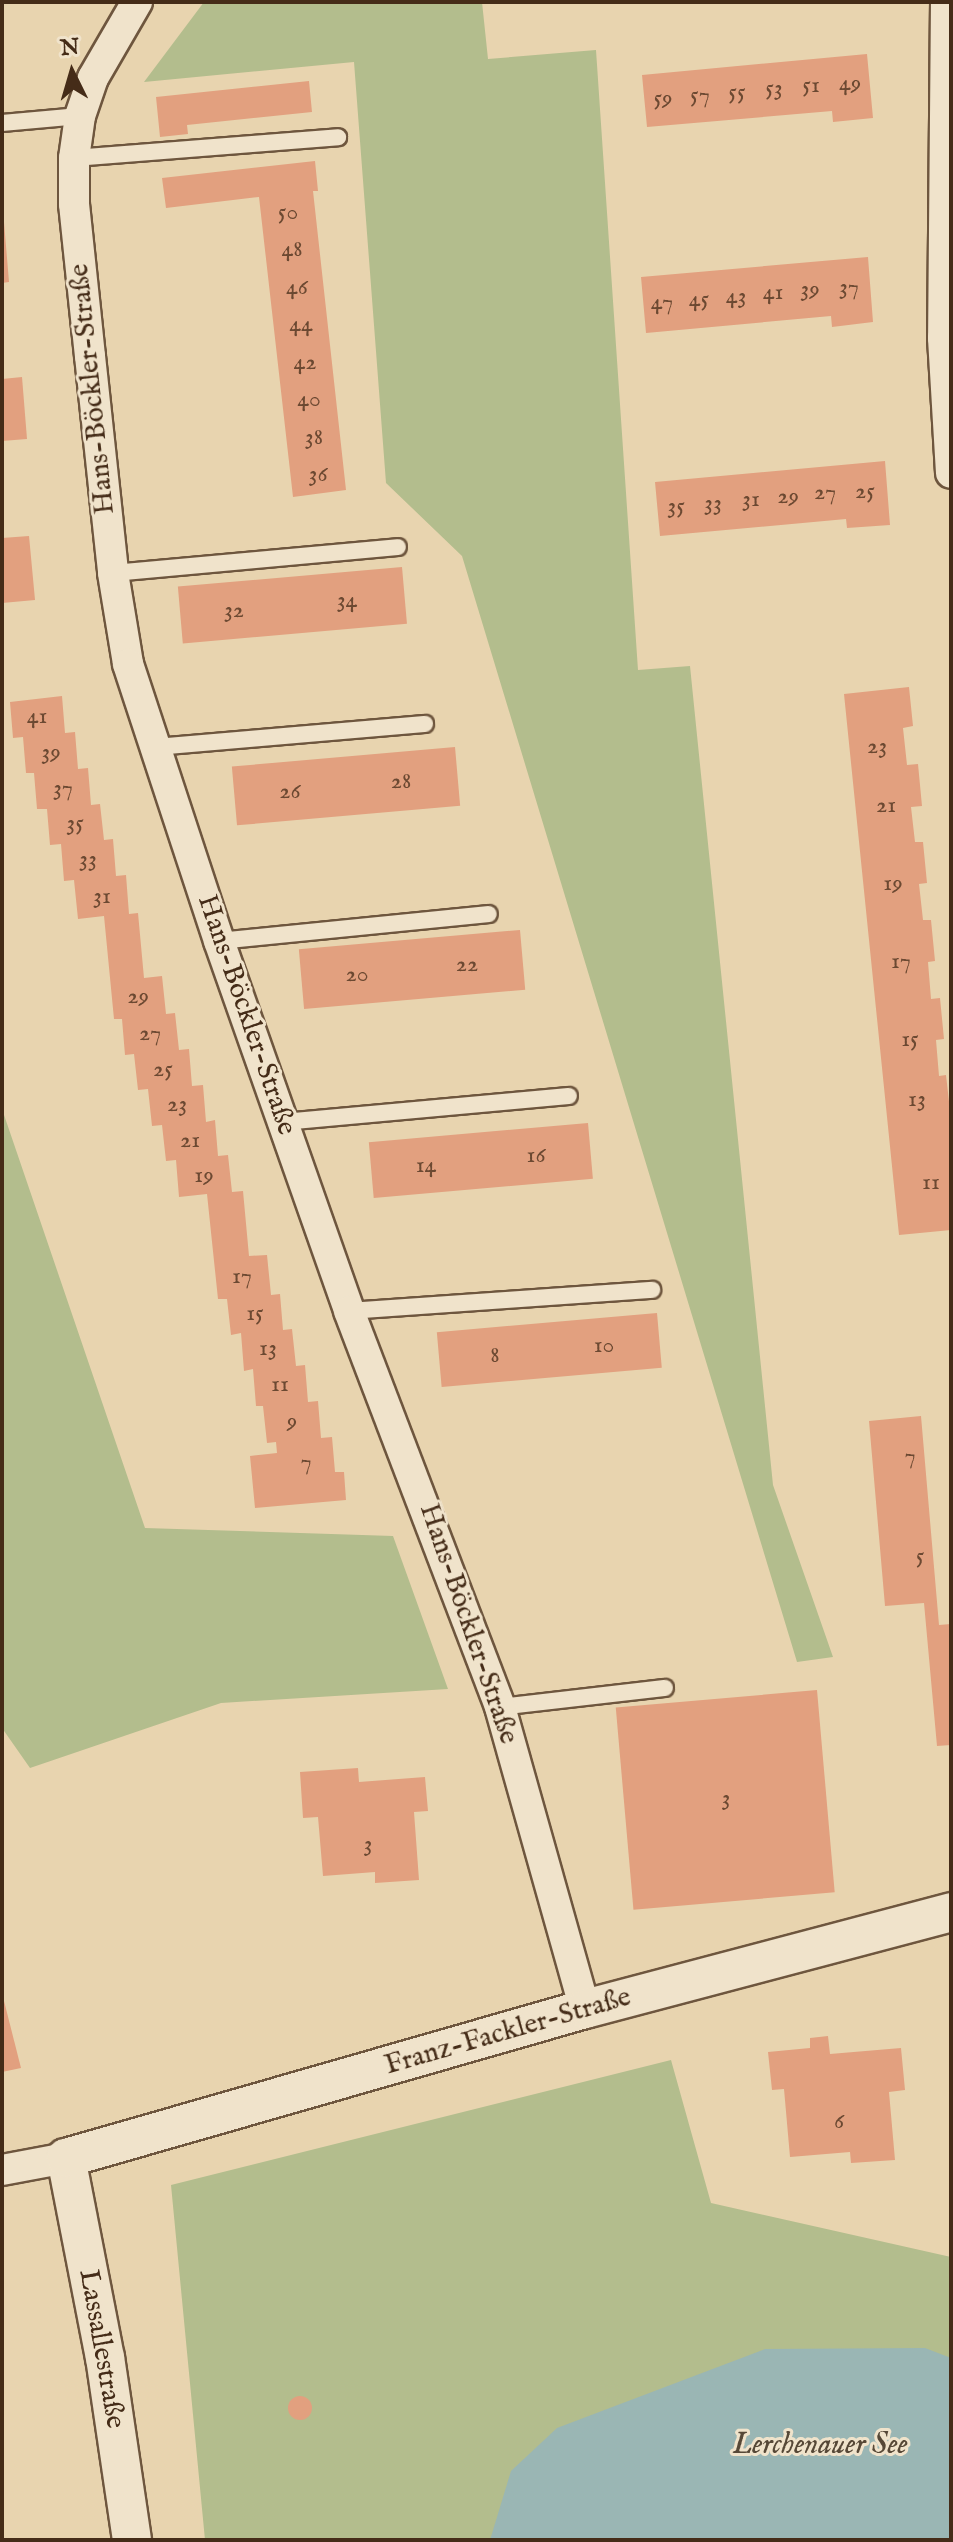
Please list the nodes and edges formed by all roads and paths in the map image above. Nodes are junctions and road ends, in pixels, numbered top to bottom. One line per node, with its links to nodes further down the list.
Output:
1 (137, 2): 3 (street, Hans-Böckler-Straße)
2 (946, 2): 7 (street)
3 (80, 116): 4 (lane); 6 (street, Hans-Böckler-Straße)
4 (2, 123)
5 (338, 137): 6 (lane)
6 (74, 158): 9 (street, Hans-Böckler-Straße)
7 (951, 473)
8 (398, 547): 9 (lane)
9 (113, 573): 11 (street, Hans-Böckler-Straße)
10 (425, 724): 11 (lane)
11 (155, 747): 13 (street, Hans-Böckler-Straße)
12 (489, 914): 13 (lane)
13 (219, 941): 15 (street, Hans-Böckler-Straße)
14 (569, 1096): 15 (lane)
15 (283, 1122): 17 (street, Hans-Böckler-Straße)
16 (652, 1290): 17 (lane)
17 (349, 1311): 19 (street, Hans-Böckler-Straße)
18 (665, 1688): 19 (lane)
19 (500, 1707): 21 (street, Hans-Böckler-Straße)
20 (951, 1912): 21 (street, Franz-Fackler-Straße)
21 (585, 2009): 22 (street, Franz-Fackler-Straße)
22 (66, 2158): 23 (street); 24 (street, Lassallestraße)
23 (2, 2170)
24 (132, 2540)

